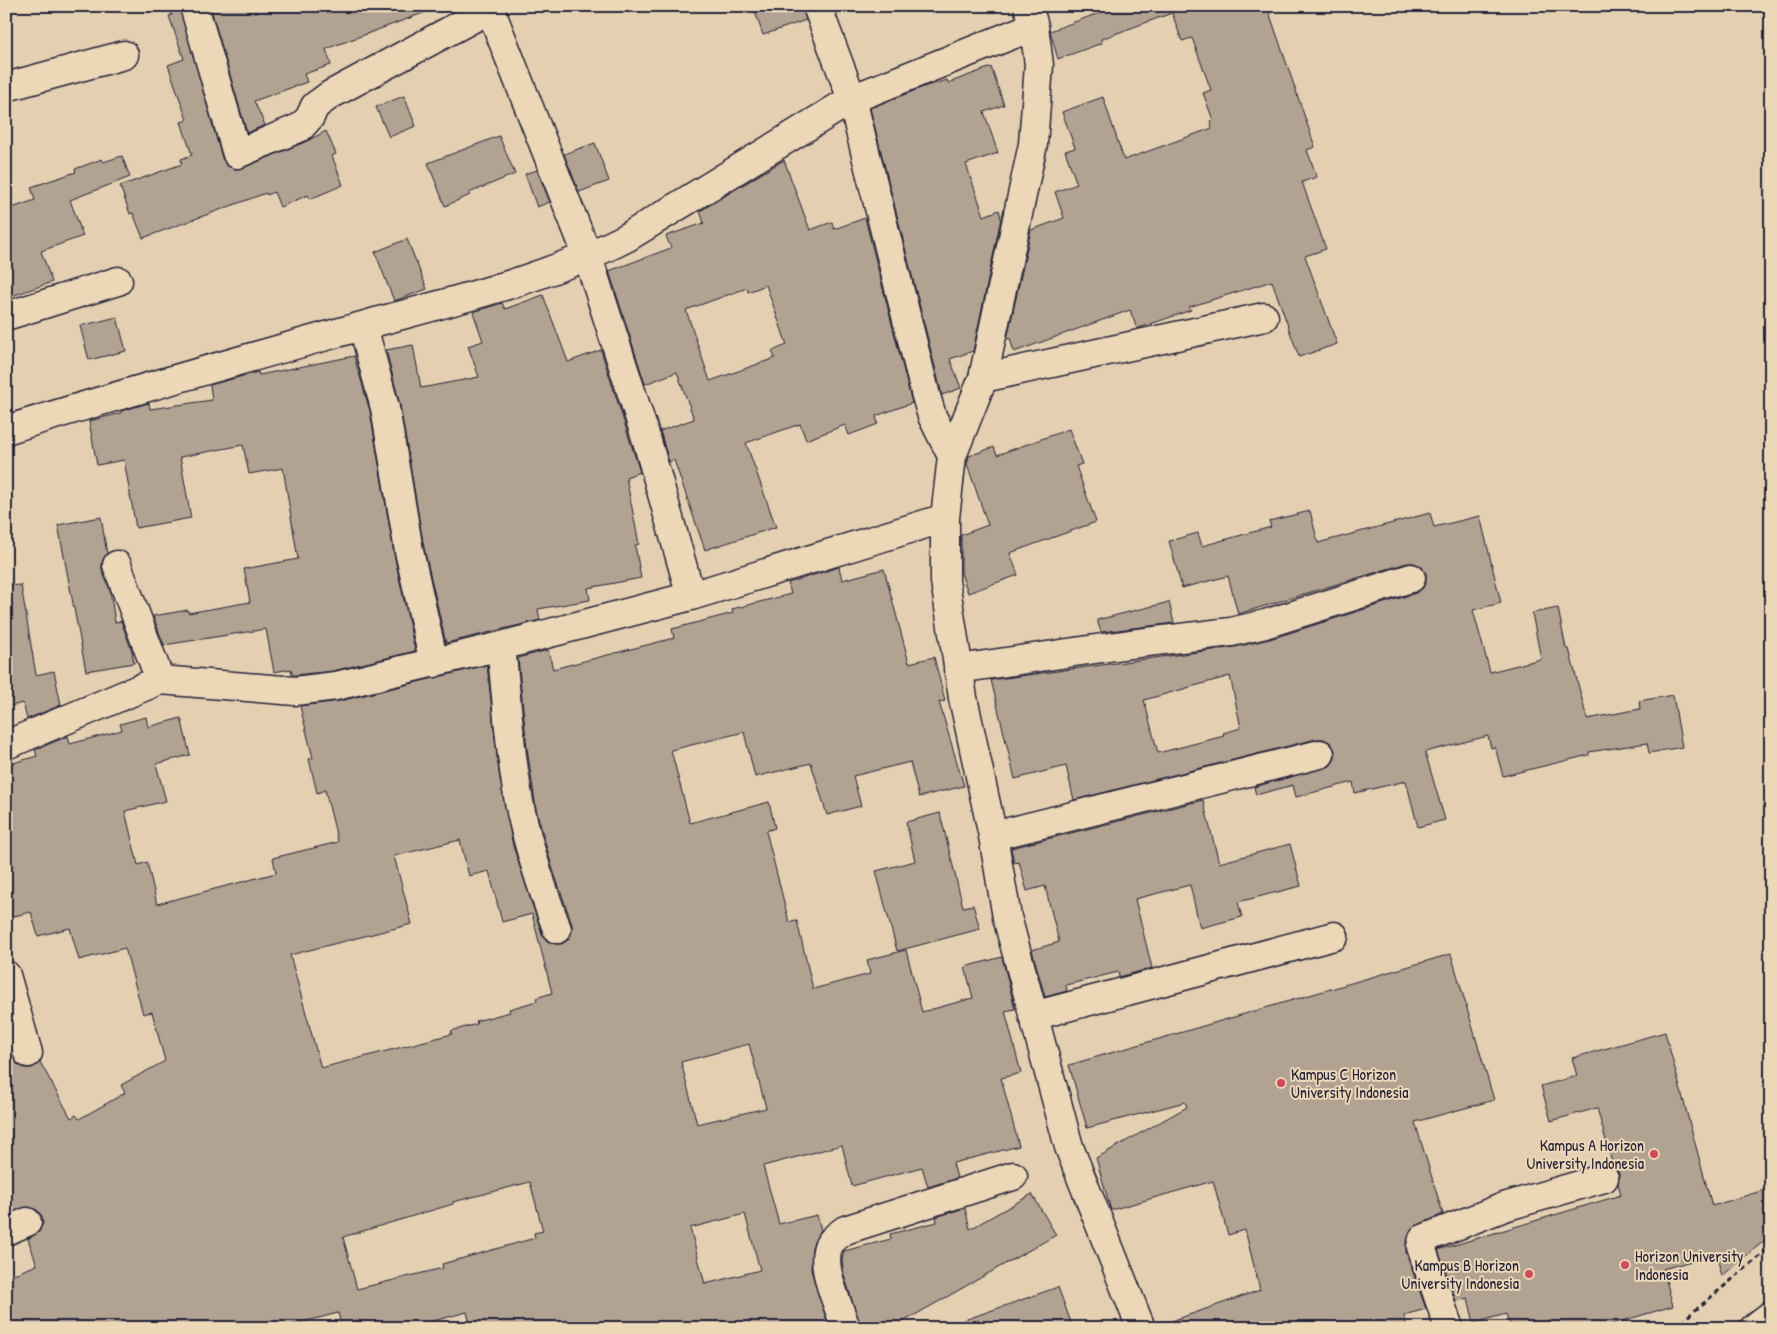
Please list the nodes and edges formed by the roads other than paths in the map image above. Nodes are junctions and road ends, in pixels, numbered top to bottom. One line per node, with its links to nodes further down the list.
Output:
1 (194, 6): 3 (street)
2 (817, 6): 7 (street)
3 (490, 8): 8 (street)
4 (1031, 16): 7 (street); 13 (street)
5 (124, 55): 6 (street)
6 (6, 87)
7 (852, 98): 8 (street); 15 (street)
8 (588, 257): 12 (street); 19 (street)
9 (118, 281): 10 (street)
10 (6, 316)
11 (1264, 317): 13 (street)
12 (363, 326): 14 (street); 21 (street)
13 (983, 378): 15 (street)
14 (6, 430)
15 (952, 456): 16 (street)
16 (945, 518): 19 (street); 22 (street)
17 (117, 565): 23 (street)
18 (1411, 578): 22 (street)
19 (691, 596): 20 (street)
20 (501, 646): 21 (street); 27 (street)
21 (434, 663): 23 (street)
22 (958, 669): 26 (street)
23 (160, 680): 24 (street)
24 (6, 745)
25 (1320, 754): 26 (street)
26 (993, 836): 30 (street)
27 (557, 929)
28 (1334, 936): 30 (street)
29 (6, 975): 31 (street)
30 (1033, 1016): 36 (street)
31 (28, 1053)
32 (1013, 1176): 35 (street)
33 (1604, 1178): 37 (street)
34 (1771, 1315): 38 (street)
35 (846, 1328)
36 (1141, 1328)
37 (1449, 1328)
38 (1754, 1328)

